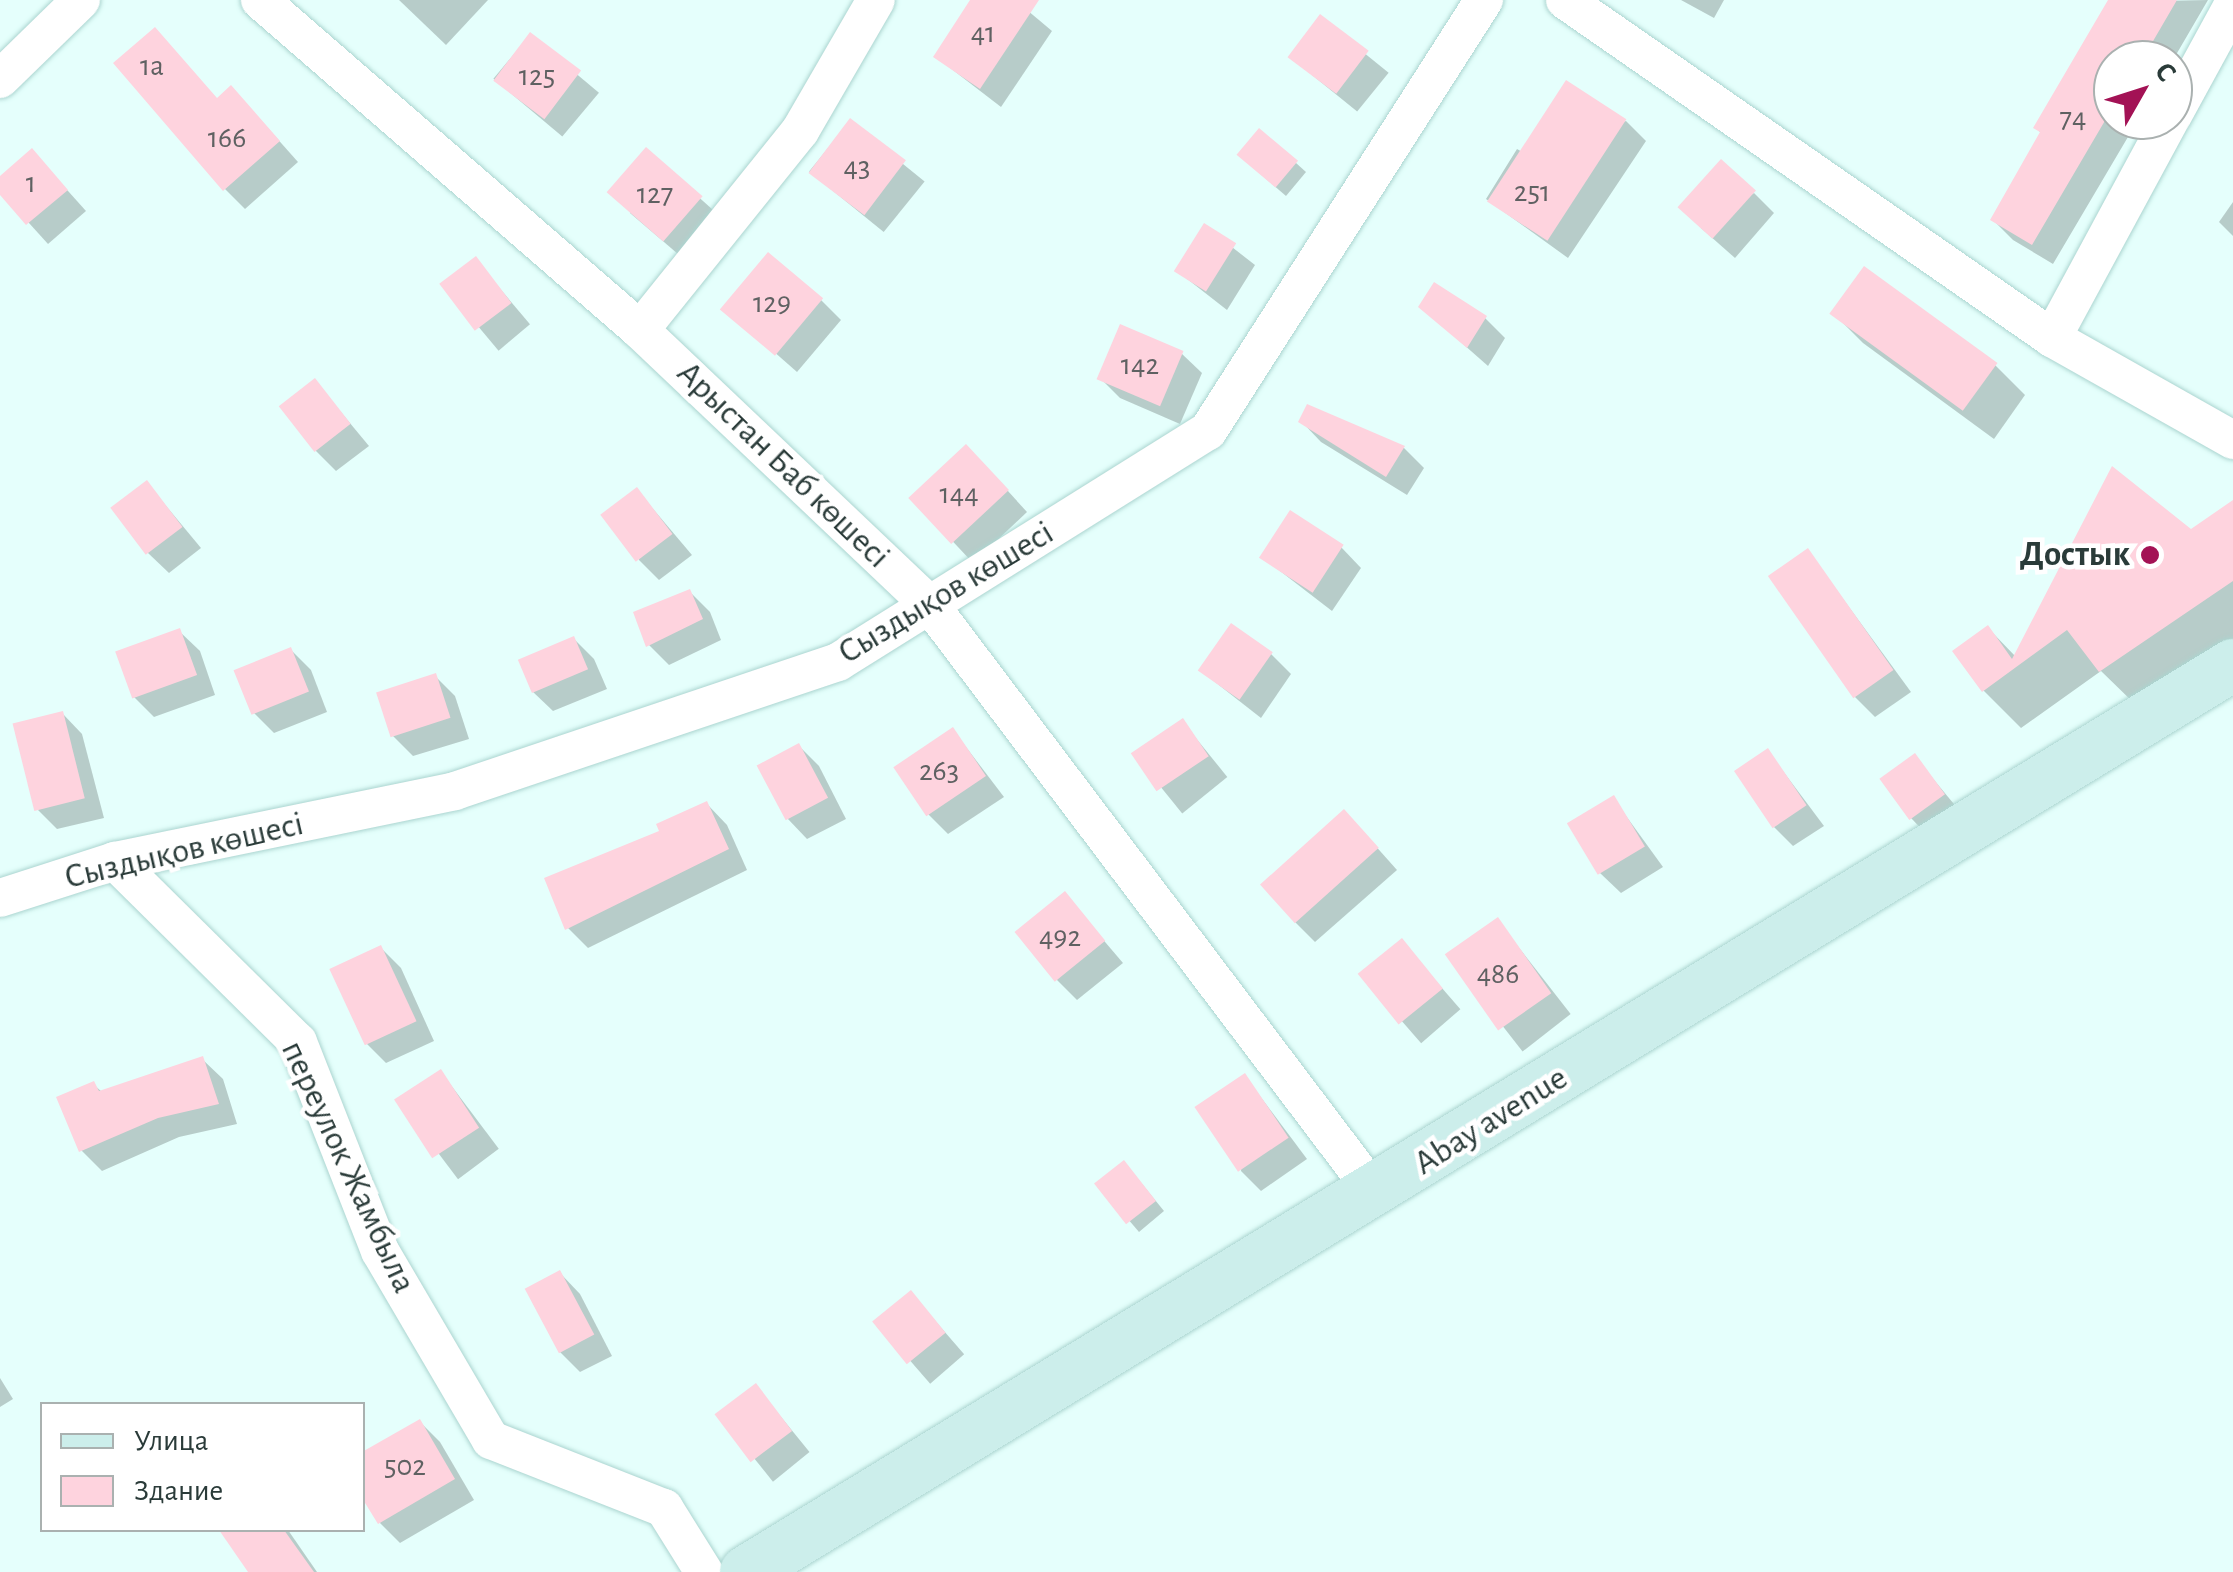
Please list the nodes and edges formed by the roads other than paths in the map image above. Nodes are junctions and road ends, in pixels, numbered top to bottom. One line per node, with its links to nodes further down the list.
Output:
1 (81, 0): 7 (street)
2 (260, 0): 10 (street, Арыстан Баб көшесі)
3 (876, 0): 10 (street)
4 (1484, 0): 13 (street, Сыздықов көшесі)
5 (1565, 0): 11 (street)
6 (2233, 5): 8 (street)
7 (0, 79)
8 (2193, 79)
9 (2160, 140): 11 (street)
10 (640, 330): 13 (street, Арыстан Баб көшесі)
11 (2052, 338): 12 (street)
12 (2233, 440)
13 (930, 605): 15 (street, Сыздықов көшесі); 17 (street, Арыстан Баб көшесі)
14 (2233, 665): 17 (street, Abay avenue)
15 (115, 861): 16 (street, Сыздықов көшесі); 18 (street, переулок Жамбыла)
16 (0, 898)
17 (1374, 1192): 19 (street, Abay avenue)
18 (704, 1572)
19 (746, 1572)

